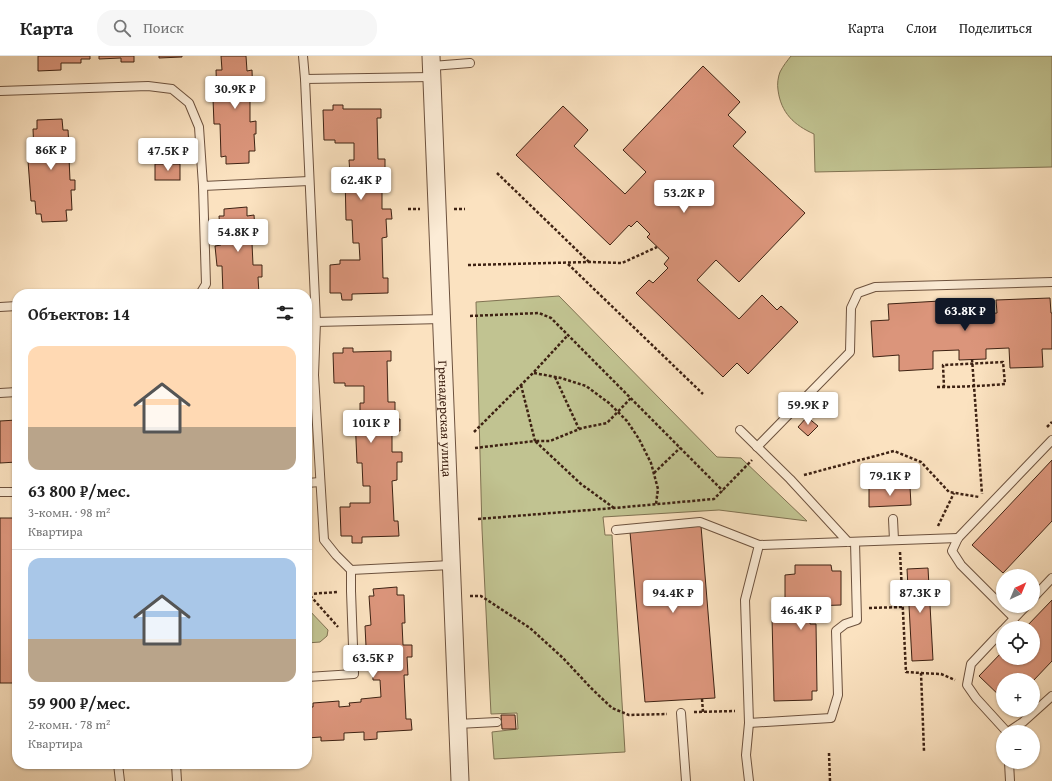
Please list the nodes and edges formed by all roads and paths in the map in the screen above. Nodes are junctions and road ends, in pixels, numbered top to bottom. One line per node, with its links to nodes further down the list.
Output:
1 (303, 56): 4 (lane)
2 (470, 63): 3 (lane)
3 (432, 66): 4 (lane); 20 (street, Гренадерская улица)
4 (305, 79): 7 (lane)
5 (0, 91): 8 (lane)
6 (497, 173): 12 (path)
7 (309, 181): 8 (lane); 21 (lane)
8 (203, 186): 16 (lane)
9 (452, 209): 10 (path)
10 (466, 209)
11 (657, 247): 12 (path)
12 (589, 262): 13 (path)
13 (567, 263): 14 (path); 35 (path)
14 (468, 265)
15 (1052, 282): 47 (lane)
16 (203, 289)
17 (12, 306): 18 (lane)
18 (0, 307)
19 (470, 316): 22 (path)
20 (442, 319): 21 (lane); 68 (street, Гренадерская улица)
21 (316, 322): 24 (lane)
22 (568, 335): 26 (path); 36 (path)
23 (972, 359): 25 (path)
24 (312, 364)
25 (973, 364): 29 (path); 29 (path); 32 (path)
26 (534, 372): 27 (path); 28 (path)
27 (555, 377): 37 (path); 40 (path)
28 (521, 385): 42 (path); 44 (path)
29 (975, 386): 32 (path); 57 (path)
30 (312, 387): 51 (lane)
31 (937, 387): 32 (path)
32 (944, 387)
33 (0, 392): 34 (lane)
34 (12, 392)
35 (703, 394)
36 (631, 398): 37 (path); 46 (path)
37 (618, 412): 40 (path); 48 (path)
38 (1052, 422): 39 (path)
39 (1047, 428)
40 (579, 429): 44 (path)
41 (740, 430): 47 (lane)
42 (474, 432)
43 (1052, 440): 63 (lane)
44 (535, 441): 45 (path); 59 (path)
45 (475, 448)
46 (680, 448): 48 (path); 52 (path)
47 (759, 449): 49 (lane); 52 (path)
48 (654, 473): 58 (path)
49 (790, 479): 56 (path); 66 (lane)
50 (312, 482): 51 (lane)
51 (320, 482): 69 (lane)
52 (723, 491): 58 (path)
53 (0, 492): 54 (lane)
54 (12, 492)
55 (987, 492): 57 (path)
56 (954, 493): 57 (path); 64 (path)
57 (982, 498)
58 (656, 504): 59 (path)
59 (614, 508): 60 (path)
60 (478, 518)
61 (893, 519): 65 (lane)
62 (616, 530): 67 (lane)
63 (958, 538): 64 (lane); 79 (lane)
64 (932, 539): 65 (lane)
65 (897, 540): 66 (lane); 76 (path)
66 (852, 542): 67 (lane); 77 (lane)
67 (759, 545): 92 (lane)
68 (451, 565): 69 (lane); 74 (street, Гренадерская улица)
69 (351, 570): 71 (lane)
70 (1052, 578): 72 (lane)
71 (351, 591): 73 (path); 82 (lane)
72 (1040, 591)
73 (312, 593)
74 (453, 594): 90 (path); 93 (street, Гренадерская улица)
75 (312, 598): 82 (path)
76 (903, 607): 77 (path); 83 (path)
77 (857, 608): 92 (lane)
78 (1019, 613): 79 (lane)
79 (1014, 618): 80 (lane)
80 (1011, 621)
81 (996, 637): 85 (lane)
82 (353, 644): 84 (lane)
83 (921, 673): 85 (path); 96 (path)
84 (312, 677)
85 (967, 685): 94 (lane)
86 (1052, 696): 95 (lane)
87 (702, 699): 88 (path)
88 (703, 712)
89 (681, 713): 104 (lane)
90 (629, 716)
91 (497, 722): 93 (lane)
92 (749, 723): 105 (lane)
93 (457, 724): 103 (street, Гренадерская улица)
94 (1001, 725)
95 (1018, 725)
96 (924, 751)
97 (829, 753): 106 (path)
98 (119, 769): 101 (lane)
99 (176, 769): 102 (lane)
100 (1009, 769): 107 (lane)
101 (120, 781)
102 (177, 781)
103 (460, 781)
104 (686, 781)
105 (749, 781)
106 (830, 781)
107 (1010, 781)

